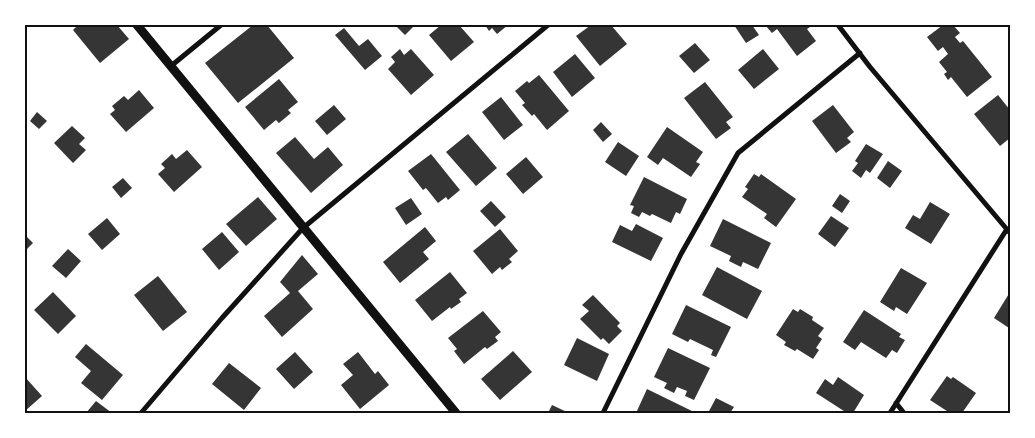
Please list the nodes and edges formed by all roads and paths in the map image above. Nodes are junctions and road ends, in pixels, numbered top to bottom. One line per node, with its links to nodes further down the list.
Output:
1 (137, 25): 6 (street)
2 (221, 25): 6 (street)
3 (548, 25): 7 (street)
4 (838, 25): 5 (street)
5 (860, 53): 8 (street); 12 (street)
6 (170, 66): 7 (street)
7 (303, 228): 10 (street); 11 (street)
8 (1008, 231): 9 (street)
9 (896, 403): 13 (street); 14 (street)
10 (141, 413)
11 (456, 413)
12 (604, 413)
13 (890, 413)
14 (904, 413)

